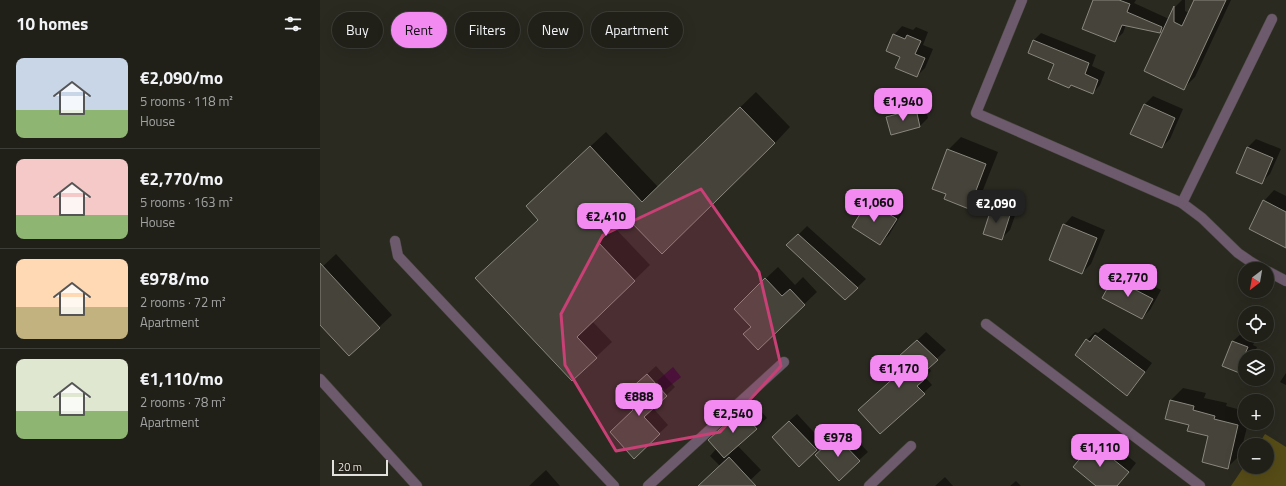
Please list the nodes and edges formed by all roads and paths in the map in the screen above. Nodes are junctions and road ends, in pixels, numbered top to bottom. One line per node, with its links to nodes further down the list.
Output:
1 (1022, 0): 3 (lane)
2 (1272, 20): 3 (lane)
3 (1182, 203): 5 (lane)
4 (395, 241): 13 (lane)
5 (1251, 262)
6 (1274, 275): 7 (lane)
7 (1286, 281)
8 (986, 324): 16 (lane)
9 (784, 362): 14 (lane)
10 (320, 378): 12 (lane)
11 (912, 446): 15 (lane)
12 (417, 486)
13 (614, 486)
14 (648, 486)
15 (869, 486)
16 (1200, 486)

